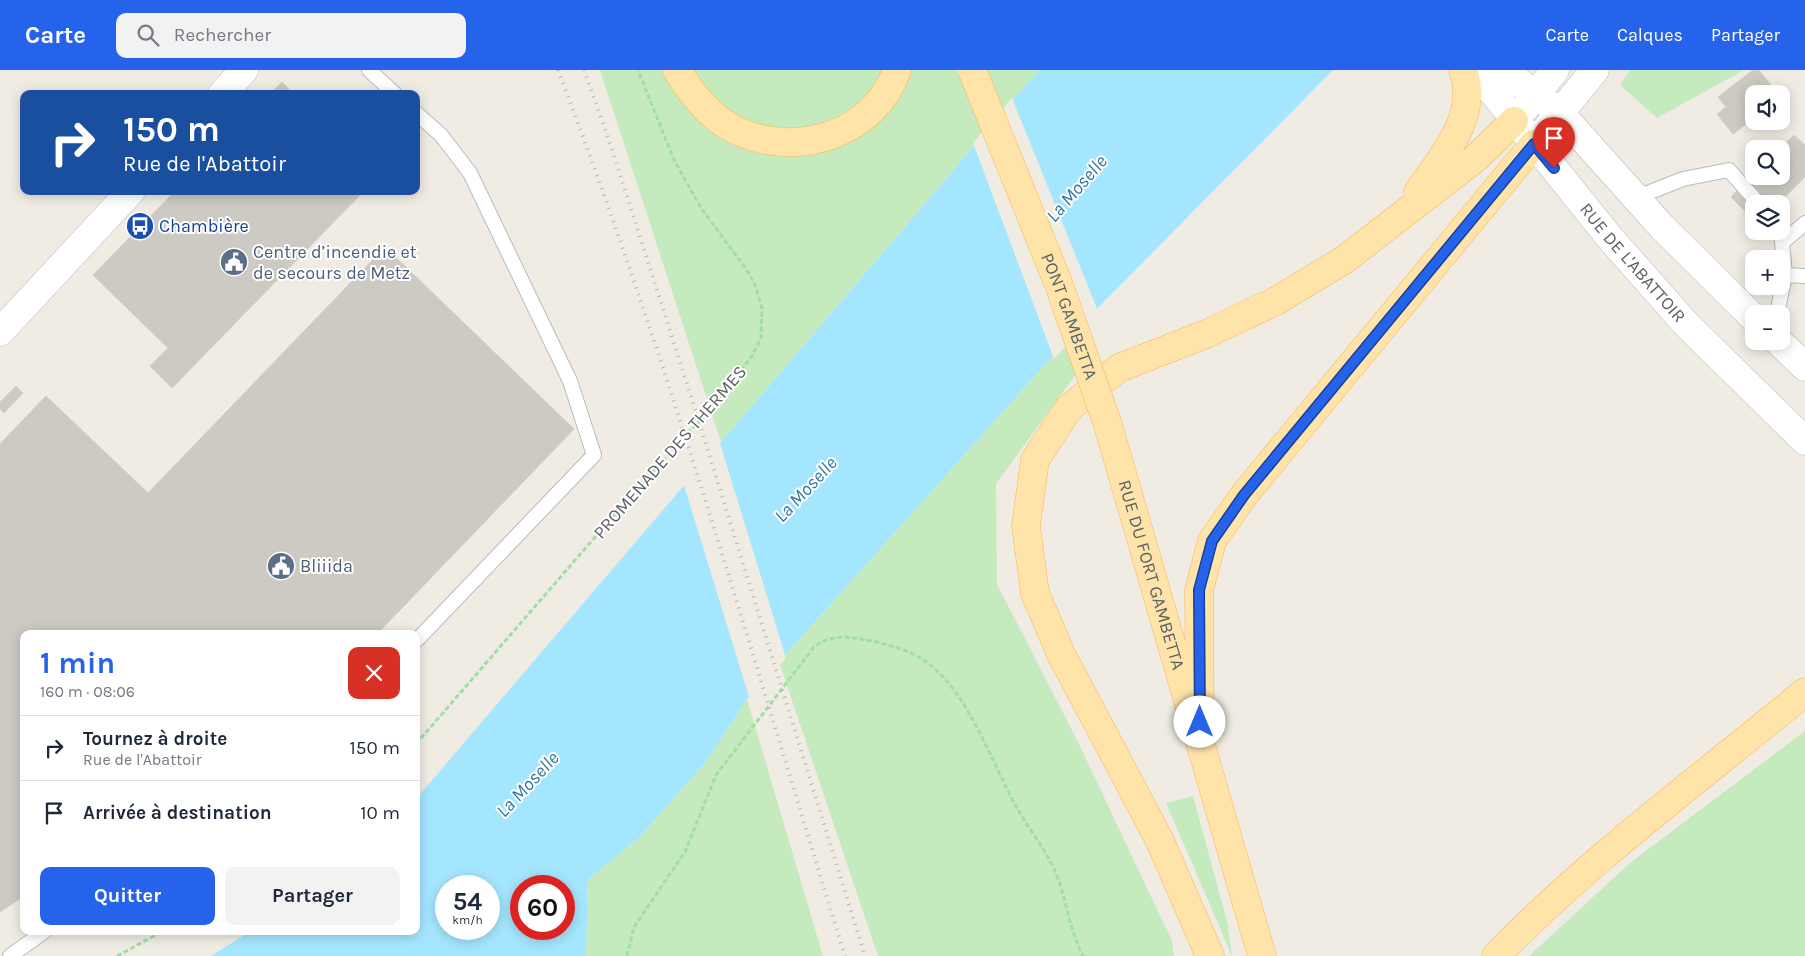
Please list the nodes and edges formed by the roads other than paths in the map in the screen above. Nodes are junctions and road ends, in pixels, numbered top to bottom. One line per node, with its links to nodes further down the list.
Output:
1 (244, 70): 11 (main road)
2 (369, 70): 12 (lane)
3 (678, 70): 4 (main road)
4 (897, 70)
5 (972, 70): 29 (main road, PONT GAMBETTA, bridge)
6 (1463, 70): 20 (main road)
7 (1475, 70): 15 (main road, RUE DE L'ABATTOIR)
8 (1503, 70): 10 (main road)
9 (1595, 70): 13 (main road)
10 (1543, 80): 13 (main road); 15 (main road)
11 (226, 90)
12 (391, 90)
13 (1560, 113): 16 (main road); 19 (main road)
14 (420, 117): 31 (lane)
15 (1514, 121): 16 (main road, RUE DE L'ABATTOIR); 20 (main road)
16 (1534, 144): 30 (main road, RUE DE L'ABATTOIR); 33 (main road)
17 (127, 195): 26 (main road)
18 (1751, 195): 19 (lane)
19 (1635, 198): 25 (main road)
20 (1405, 212): 36 (main road)
21 (1805, 223): 22 (lane)
22 (1790, 232)
23 (1790, 275): 24 (lane)
24 (1805, 276)
25 (1745, 309)
26 (0, 332)
27 (1787, 350): 28 (main road)
28 (1805, 367)
29 (1108, 425): 33 (main road, RUE DU FORT GAMBETTA)
30 (1805, 441)
31 (420, 637)
32 (1805, 692): 38 (main road)
33 (1200, 741): 37 (main road, RUE DU FORT GAMBETTA)
34 (39, 935): 35 (lane)
35 (10, 956)
36 (1210, 956)
37 (1262, 956)
38 (1496, 956)

